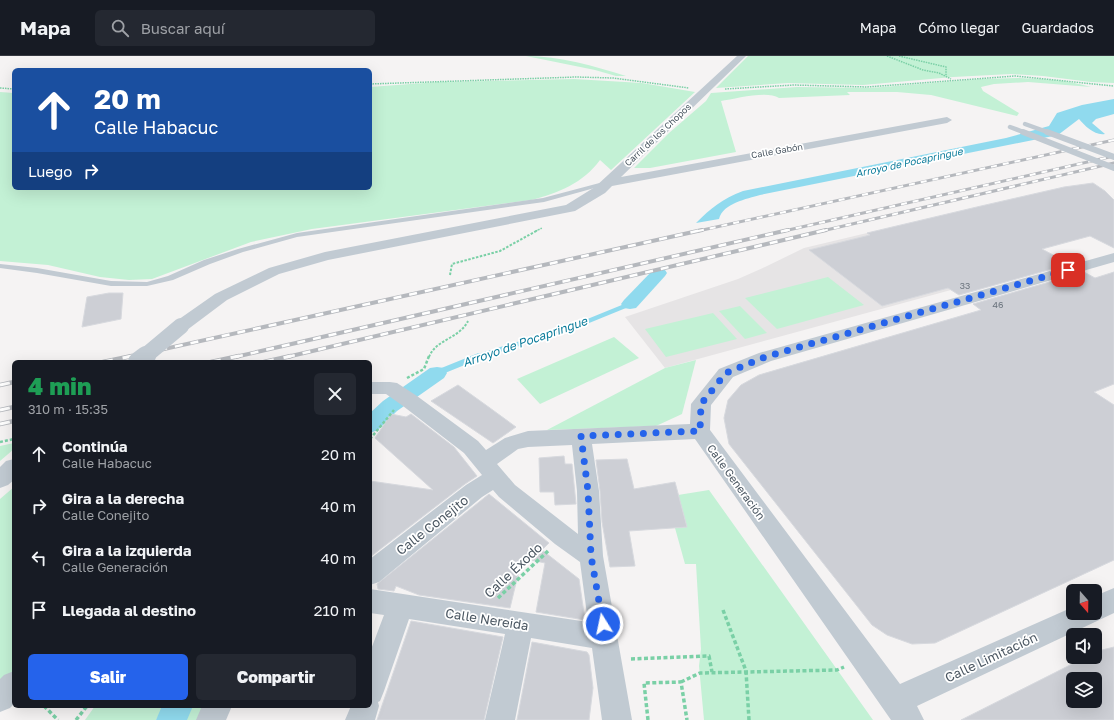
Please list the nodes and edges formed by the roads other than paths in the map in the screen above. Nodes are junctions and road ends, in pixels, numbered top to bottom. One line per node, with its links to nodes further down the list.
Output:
1 (742, 56): 7 (street, Carril de los Chopos)
2 (947, 120): 7 (street, Calle Gabón)
3 (1025, 124): 5 (lane, bridge)
4 (1010, 127): 6 (lane, bridge)
5 (1114, 157)
6 (1114, 168)
7 (607, 183): 9 (lane); 10 (street, Carril de los Chopos, bridge)
8 (1114, 257): 12 (street)
9 (0, 266)
10 (140, 360)
11 (372, 388): 15 (street)
12 (700, 431): 13 (street, Calle Conejito); 29 (street, Calle Generación)
13 (581, 436): 15 (street, Calle Conejito); 17 (street)
14 (12, 469): 16 (street)
15 (490, 470): 17 (street); 18 (street, Calle Conejito)
16 (0, 479)
17 (591, 556): 23 (street)
18 (372, 572)
19 (372, 600): 20 (street, Calle Nereida)
20 (400, 606): 22 (street, Calle Nereida); 24 (street)
21 (1103, 608): 29 (street, Calle Limitación)
22 (520, 625): 23 (street, Calle Nereida); 32 (street)
23 (607, 648): 33 (street)
24 (372, 685)
25 (12, 687): 26 (street)
26 (0, 698)
27 (217, 708): 30 (street)
28 (364, 708): 31 (street)
29 (902, 711)
30 (211, 720)
31 (360, 720)
32 (500, 720)
33 (618, 720)

